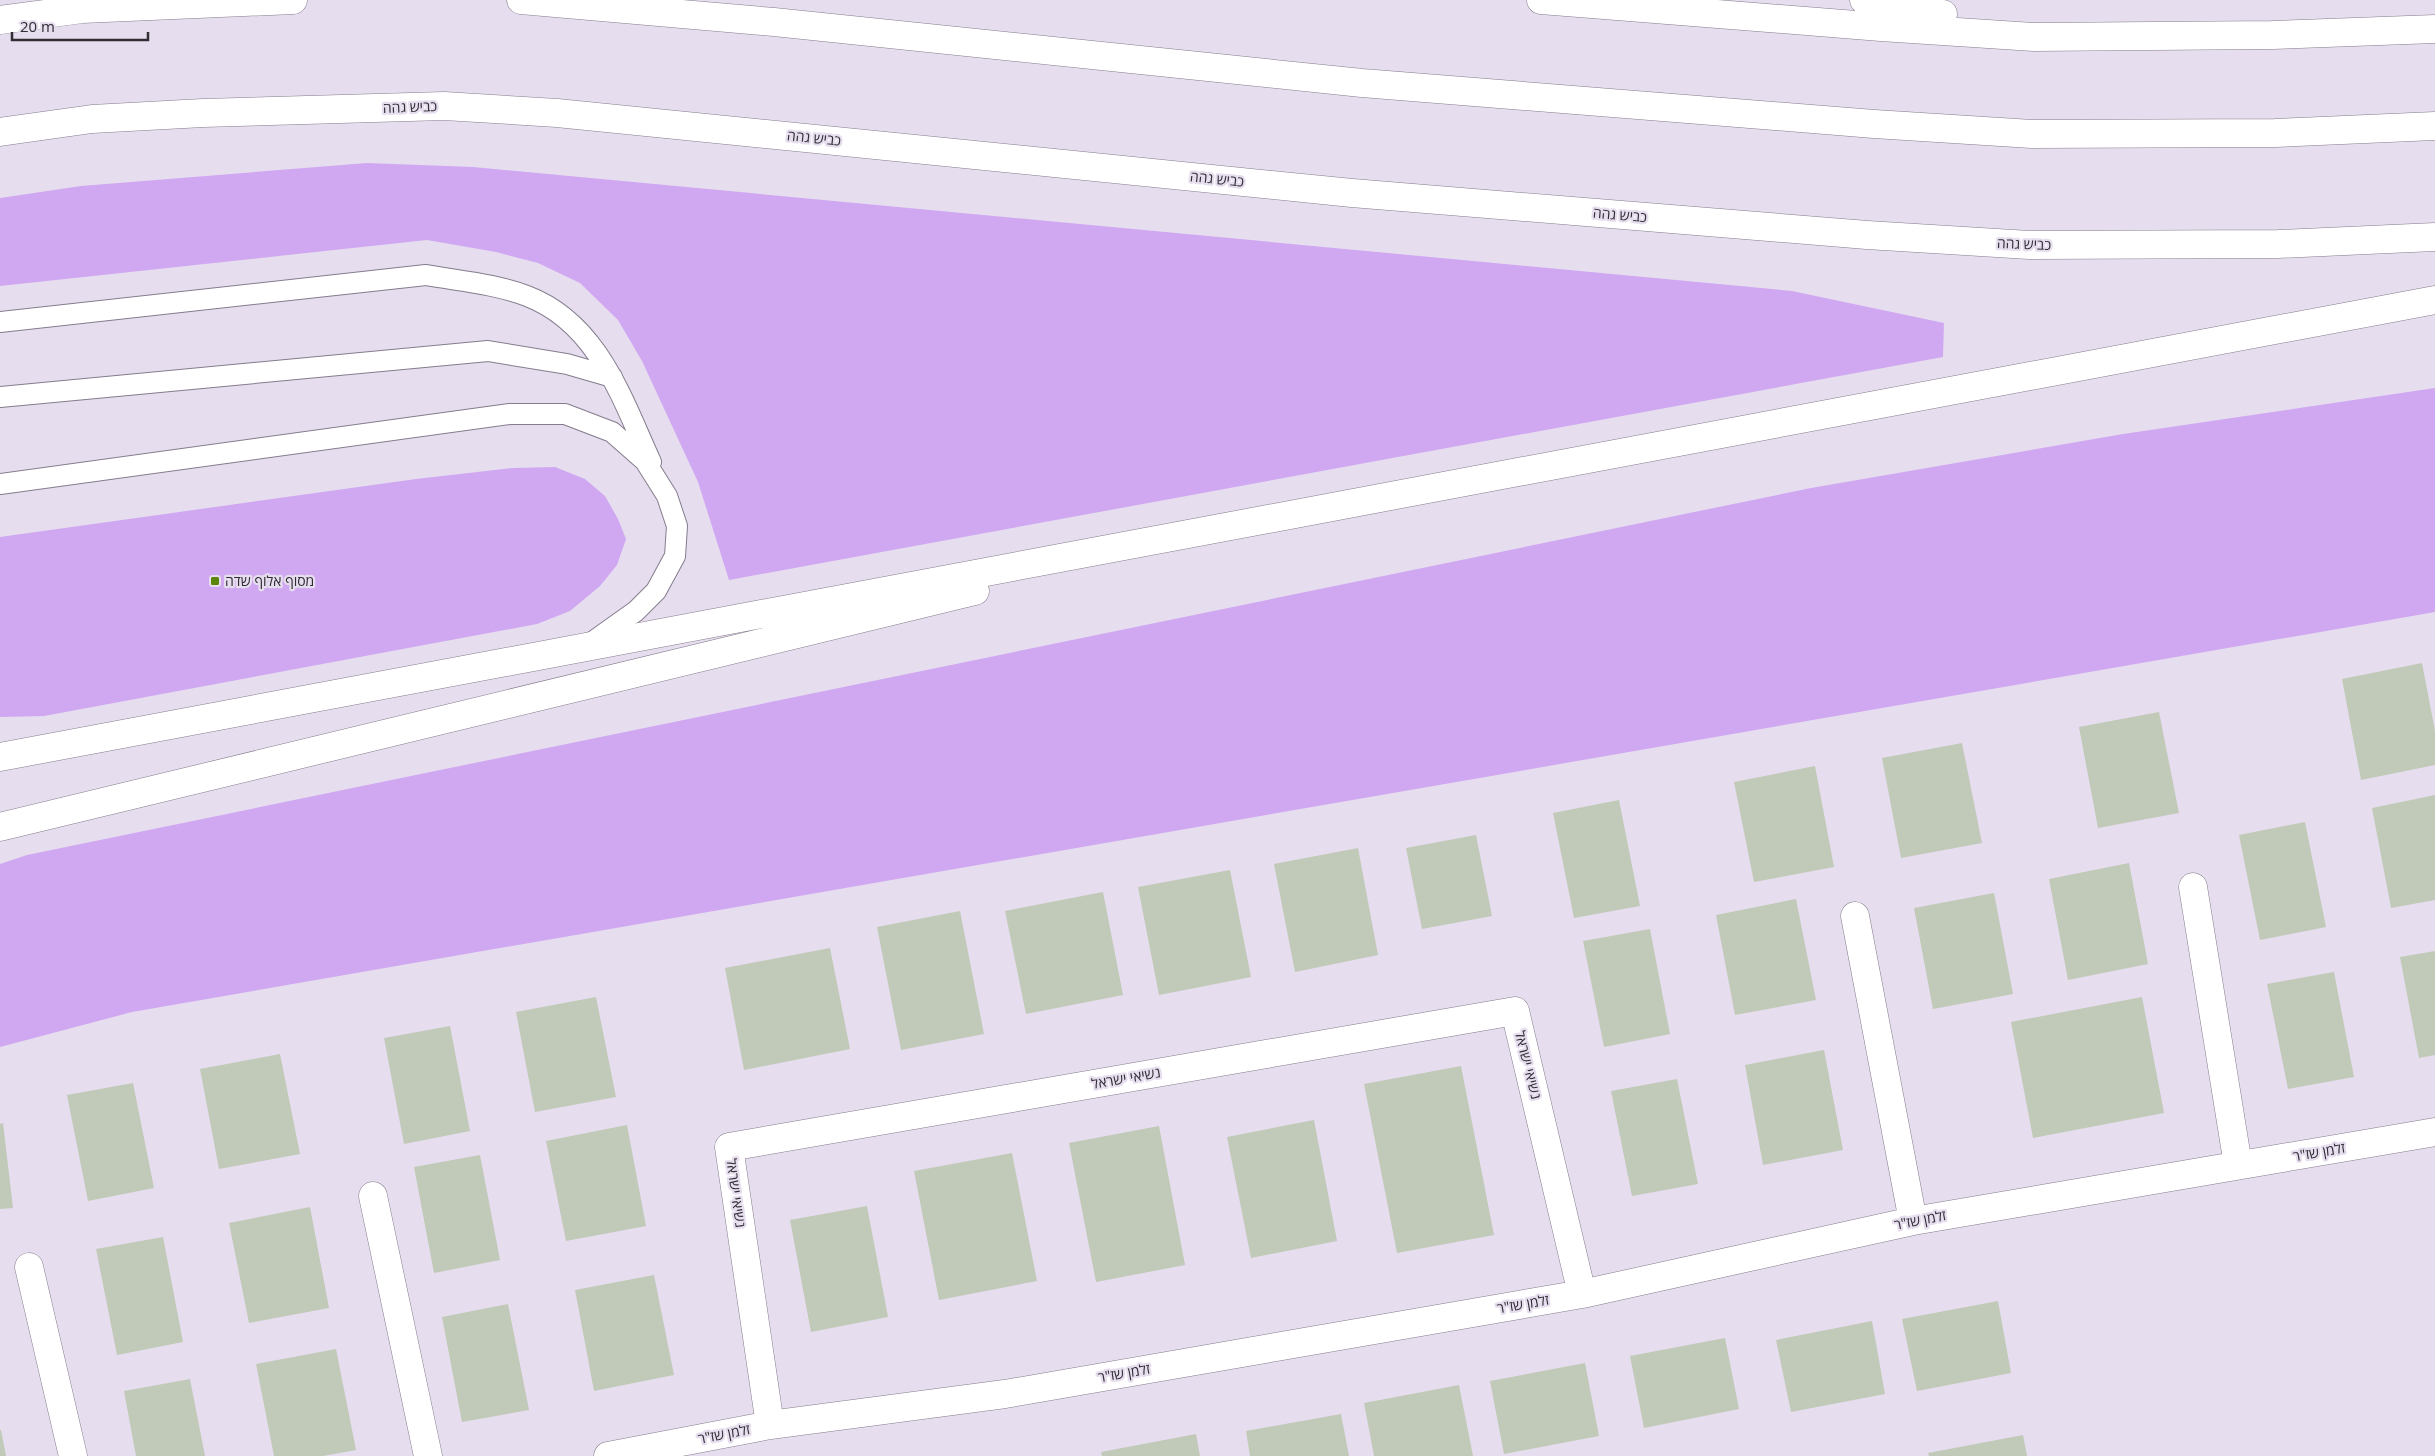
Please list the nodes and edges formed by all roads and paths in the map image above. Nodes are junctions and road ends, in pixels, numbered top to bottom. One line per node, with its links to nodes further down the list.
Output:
1 (293, 0): 5 (main road)
2 (521, 0): 8 (main road)
3 (1541, 0): 7 (main road)
4 (1864, 0): 7 (main road)
5 (0, 20)
6 (2435, 29): 7 (main road)
7 (2178, 37)
8 (2435, 126)
9 (0, 132): 10 (main road, כביש גהה)
10 (2435, 237)
11 (2435, 300): 17 (main road)
12 (0, 322): 13 (lane)
13 (612, 377): 14 (lane); 16 (lane)
14 (0, 397)
15 (0, 484): 16 (lane)
16 (666, 496): 18 (lane)
17 (1288, 515): 18 (main road); 20 (main road)
18 (588, 645): 19 (main road)
19 (0, 757)
20 (0, 827)
21 (2193, 887): 24 (main road)
22 (1855, 916): 26 (main road)
23 (2435, 1132): 24 (main road, זלמן שז"ר)
24 (2238, 1165): 26 (main road, זלמן שז"ר)
25 (373, 1196): 31 (main road)
26 (1913, 1221): 28 (main road, זלמן שז"ר)
27 (29, 1267): 30 (main road)
28 (1582, 1294): 29 (main road, זלמן שז"ר); 29 (main road, נשיאי ישראל)
29 (770, 1425): 32 (main road, זלמן שז"ר)
30 (73, 1456)
31 (428, 1456)
32 (608, 1456)

